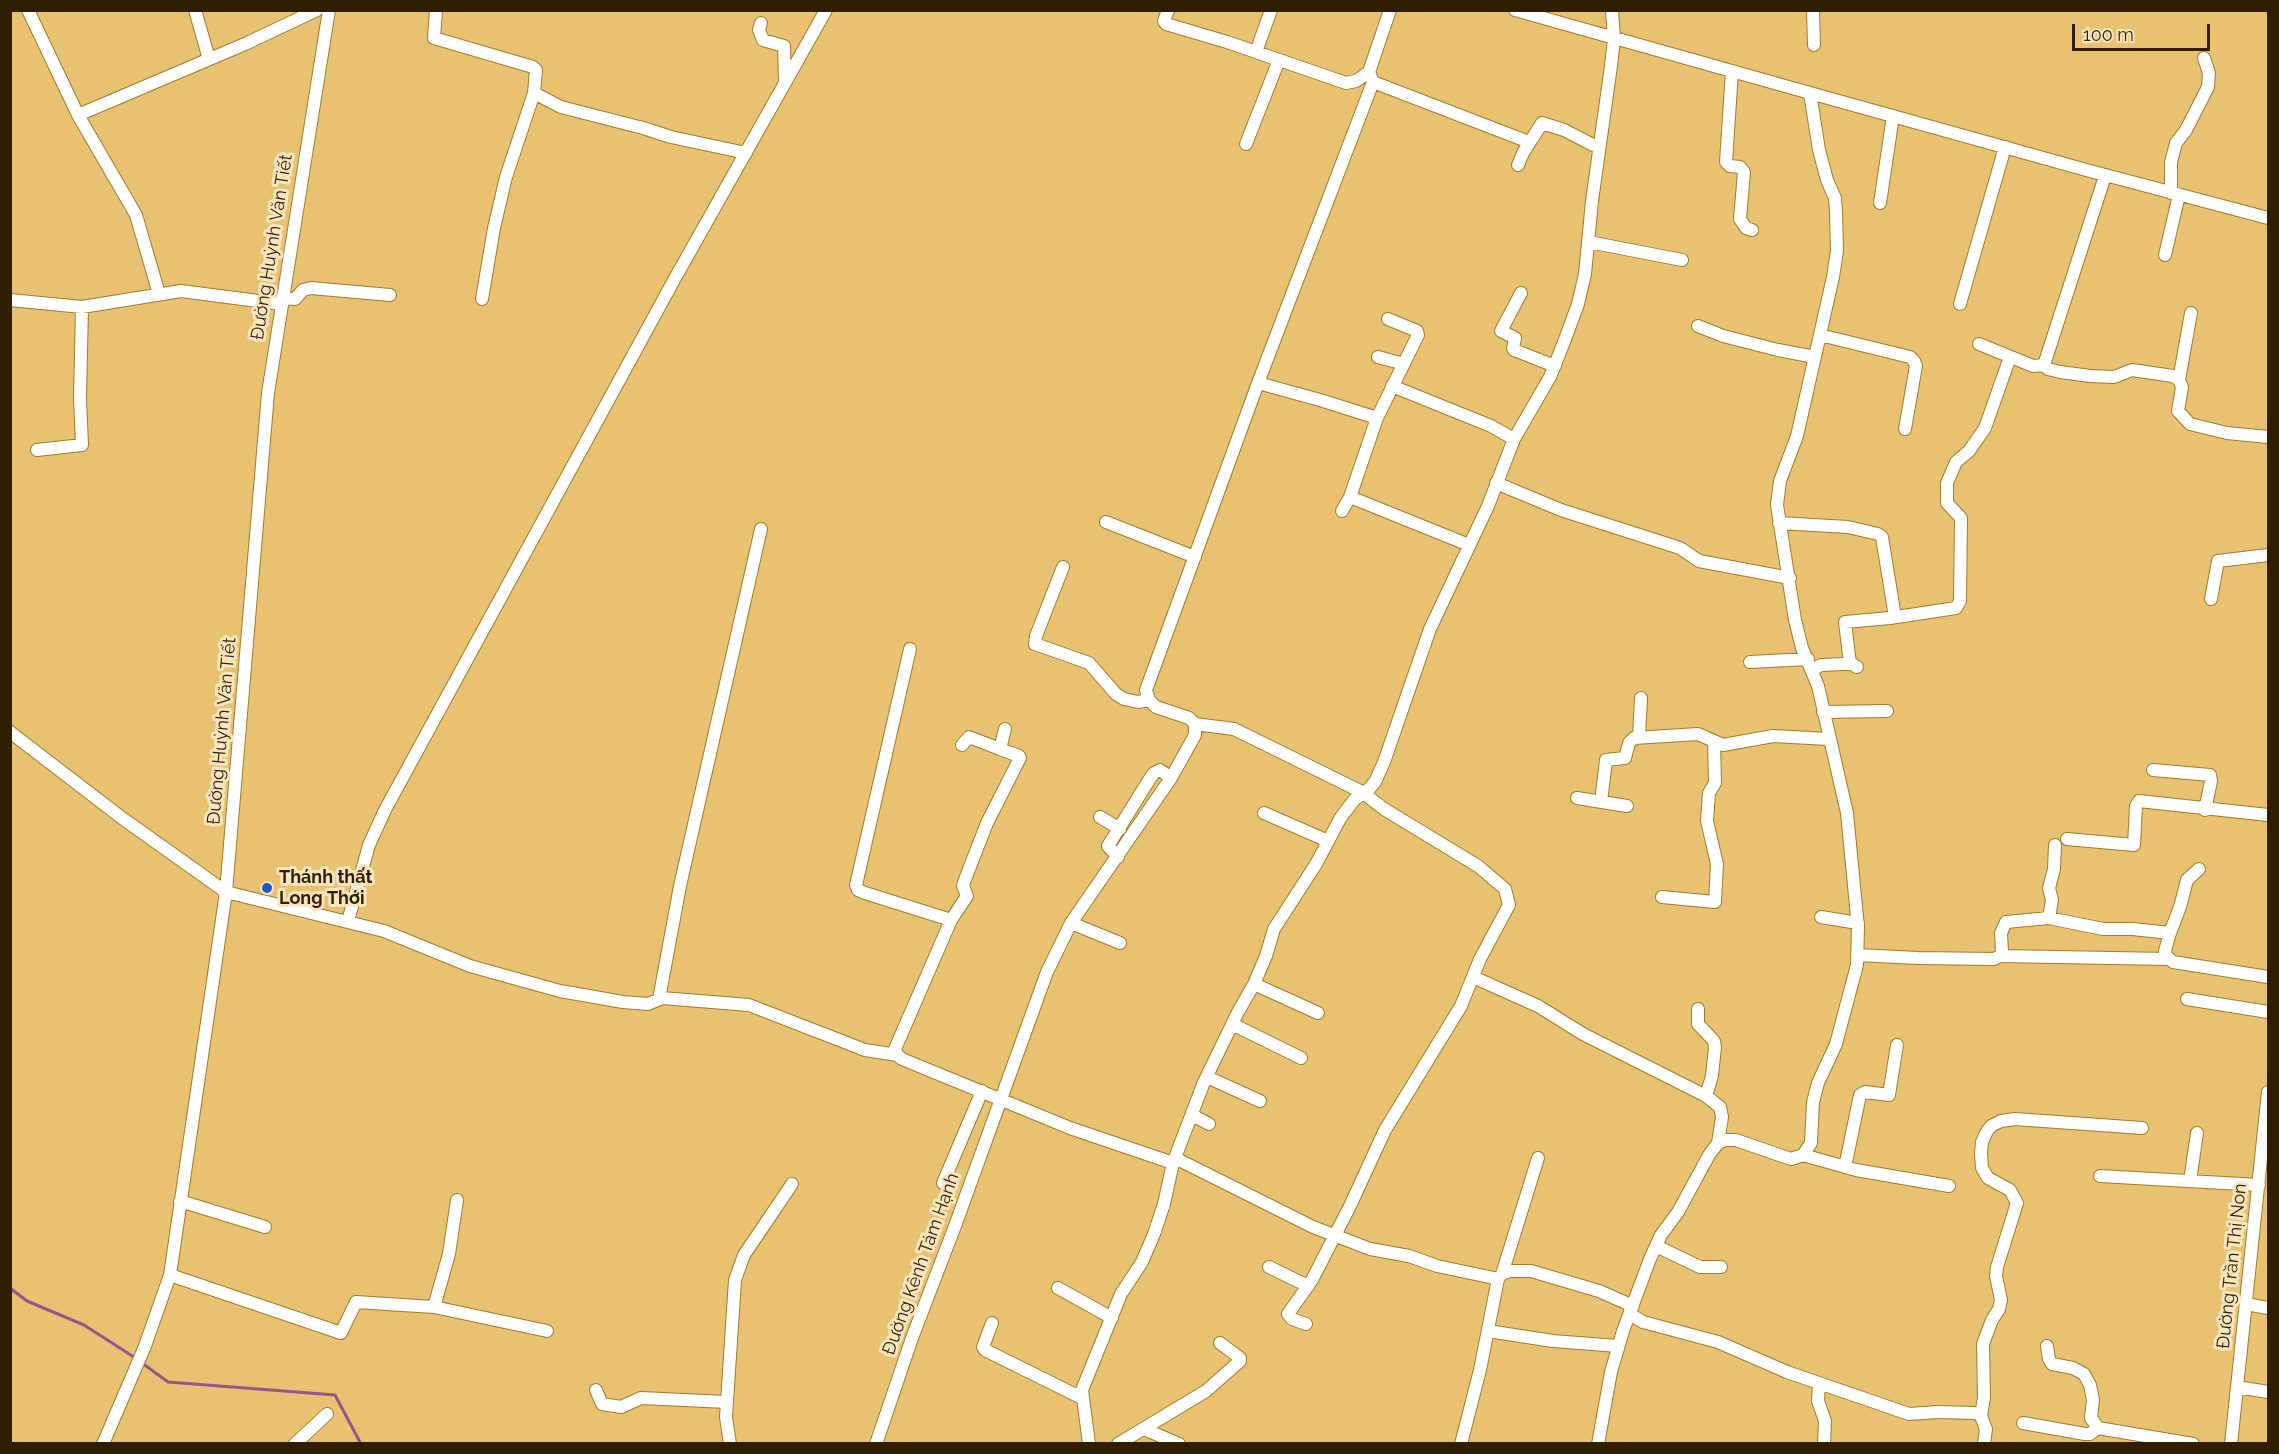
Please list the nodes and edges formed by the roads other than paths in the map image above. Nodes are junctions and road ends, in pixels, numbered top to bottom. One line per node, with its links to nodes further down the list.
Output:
1 (28, 10): 25 (street)
2 (195, 10): 18 (street)
3 (317, 10): 18 (street)
4 (329, 10): 46 (street, Đường Huỳnh Văn Tiết)
5 (436, 10): 23 (street)
6 (826, 10): 22 (street)
7 (1168, 10): 16 (street)
8 (1271, 10): 16 (street)
9 (1390, 10): 21 (street)
10 (1515, 10): 14 (street)
11 (1612, 10): 14 (street)
12 (1813, 10): 15 (street)
13 (761, 23): 22 (street)
14 (1614, 39): 20 (street); 30 (street)
15 (1814, 45)
16 (1256, 52): 19 (street)
17 (2204, 58): 34 (street)
18 (209, 59): 25 (street)
19 (1279, 60): 21 (street); 28 (street)
20 (1732, 71): 24 (street); 37 (street)
21 (1371, 77): 27 (street); 61 (street)
22 (785, 82): 31 (street)
23 (534, 93): 31 (street); 44 (street)
24 (1810, 93): 26 (street); 52 (street)
25 (78, 115): 42 (street)
26 (1893, 116): 29 (street); 35 (street)
27 (1529, 142): 30 (street); 32 (street)
28 (1246, 144)
29 (2005, 147): 33 (street); 47 (street)
30 (1599, 148): 38 (street)
31 (746, 153): 117 (street)
32 (1518, 165)
33 (2105, 176): 34 (street); 58 (street)
34 (2175, 194): 36 (street); 39 (street)
35 (1880, 203)
36 (2268, 218)
37 (1752, 230)
38 (1589, 242): 40 (street); 59 (street)
39 (2165, 255)
40 (1682, 260)
41 (1521, 293): 59 (street)
42 (159, 294): 46 (street); 48 (street)
43 (390, 295): 46 (street)
44 (482, 299)
45 (10, 300): 48 (street)
46 (281, 301): 112 (street, Đường Huỳnh Văn Tiết)
47 (1960, 304)
48 (82, 307): 67 (street)
49 (2191, 313): 60 (street)
50 (1388, 319): 57 (street)
51 (1698, 326): 55 (street)
52 (1820, 334): 55 (street); 64 (street)
53 (1980, 344): 56 (street)
54 (1378, 357): 57 (street)
55 (1815, 357): 72 (street)
56 (2010, 357): 58 (street); 80 (street)
57 (1404, 364): 62 (street)
58 (2044, 365): 60 (street)
59 (1555, 366): 66 (street)
60 (2179, 380): 65 (street)
61 (1258, 383): 63 (street); 76 (street)
62 (1392, 386): 63 (street); 66 (street)
63 (1377, 418): 69 (street)
64 (1905, 429)
65 (2268, 437)
66 (1514, 439): 68 (street)
67 (37, 450)
68 (1496, 483): 74 (street); 78 (street)
69 (1350, 497): 70 (street); 74 (street)
70 (1342, 511)
71 (1106, 522): 76 (street)
72 (1779, 523): 78 (street); 80 (street)
73 (761, 529): 128 (street)
74 (1469, 545): 98 (street)
75 (2268, 555): 79 (street)
76 (1195, 557): 85 (street)
77 (1063, 567): 85 (street)
78 (1790, 578): 83 (street)
79 (2211, 599)
80 (1895, 617): 83 (street)
81 (910, 649): 116 (street)
82 (1750, 662): 83 (street)
83 (1810, 664): 87 (street)
84 (1641, 698): 91 (street)
85 (1149, 700): 88 (street)
86 (1887, 711): 87 (street)
87 (1823, 712): 92 (street)
88 (1195, 724): 97 (street, Đường Kênh Tám Hạnh); 98 (street)
89 (1005, 729): 95 (street)
90 (10, 732): 112 (street)
91 (1639, 737): 93 (street); 100 (street)
92 (1829, 739): 93 (street); 119 (street)
93 (1714, 742): 113 (street)
94 (962, 745): 95 (street)
95 (1000, 749): 116 (street)
96 (2153, 770): 102 (street)
97 (1171, 778): 106 (street); 110 (street, Đường Kênh Tám Hạnh)
98 (1362, 792): 108 (street); 125 (street)
99 (1577, 798): 100 (street)
100 (1601, 802): 101 (street)
101 (1627, 806)
102 (2205, 810): 104 (street); 107 (street)
103 (1264, 813): 108 (street)
104 (2268, 815)
105 (1100, 817): 106 (street)
106 (1120, 829): 110 (street)
107 (2067, 839)
108 (1328, 841): 127 (street)
109 (2055, 845): 115 (street)
110 (1118, 857): 118 (street, Đường Kênh Tám Hạnh)
111 (2199, 869): 120 (street)
112 (226, 892): 117 (street); 160 (street, Đường Huỳnh Văn Tiết)
113 (1662, 897)
114 (1821, 917): 119 (street)
115 (2049, 918): 120 (street); 123 (street)
116 (951, 920): 135 (street)
117 (348, 921): 128 (street)
118 (1071, 923): 121 (street); 141 (street, Đường Kênh Tám Hạnh)
119 (1858, 923): 122 (street)
120 (2170, 933): 124 (street)
121 (1119, 943)
122 (1857, 955): 123 (street); 149 (street)
123 (2000, 956): 124 (street)
124 (2169, 959): 126 (street)
125 (1473, 977): 140 (street); 162 (street)
126 (2268, 977)
127 (1254, 984): 132 (street); 133 (street)
128 (659, 999): 135 (street)
129 (2187, 999): 131 (street)
130 (1698, 1010): 140 (street)
131 (2268, 1012)
132 (1318, 1013)
133 (1232, 1024): 136 (street); 137 (street)
134 (1897, 1045): 152 (street)
135 (897, 1055): 138 (street)
136 (1301, 1058)
137 (1207, 1077): 142 (street); 143 (street)
138 (982, 1091): 141 (street); 155 (street)
139 (2268, 1092): 144 (street, Đường Trần Thị Non)
140 (1706, 1096): 148 (street)
141 (1000, 1098): 151 (street); 196 (street, Đường Kênh Tám Hạnh)
142 (1260, 1101)
143 (1192, 1115): 145 (street); 151 (street)
144 (2267, 1119): 157 (street, Đường Trần Thị Non)
145 (1209, 1124)
146 (2142, 1128): 189 (street)
147 (2197, 1133): 154 (street)
148 (1718, 1143): 149 (street); 163 (street)
149 (1803, 1155): 152 (street)
150 (1538, 1158): 167 (street)
151 (1174, 1160): 162 (street); 174 (street)
152 (1845, 1167): 158 (street)
153 (2100, 1176): 154 (street)
154 (2190, 1180): 157 (street)
155 (943, 1183)
156 (792, 1184): 187 (street)
157 (2259, 1185): 170 (street, Đường Trần Thị Non)
158 (1949, 1186)
159 (456, 1200): 171 (street)
160 (180, 1201): 161 (street); 166 (street, Đường Huỳnh Văn Tiết)
161 (265, 1227)
162 (1335, 1235): 167 (street); 168 (street)
163 (1656, 1246): 165 (street); 172 (street)
164 (1269, 1267): 168 (street)
165 (1721, 1267)
166 (170, 1275): 171 (street); 193 (street, Đường Huỳnh Văn Tiết)
167 (1500, 1276): 172 (street); 178 (street)
168 (1308, 1286): 176 (street)
169 (1058, 1288): 174 (street)
170 (2246, 1304): 173 (street); 183 (street, Đường Trần Thị Non)
171 (434, 1307): 177 (street)
172 (1631, 1308): 180 (street); 182 (street)
173 (2268, 1308)
174 (1112, 1318): 186 (street)
175 (992, 1323): 186 (street)
176 (1306, 1324)
177 (547, 1331)
178 (1488, 1331): 180 (street); 200 (street)
179 (1220, 1342): 192 (street)
180 (1618, 1346): 201 (street)
181 (2047, 1346): 191 (street)
182 (1819, 1383): 189 (street); 202 (street)
183 (2237, 1387): 185 (street); 205 (street, Đường Trần Thị Non)
184 (596, 1390): 187 (street)
185 (2268, 1392)
186 (1082, 1398): 197 (street)
187 (727, 1402): 195 (street)
188 (327, 1414): 194 (street)
189 (1981, 1416): 203 (street)
190 (2023, 1423): 191 (street)
191 (2098, 1428): 204 (street)
192 (1144, 1429): 198 (street); 199 (street)
193 (103, 1443)
194 (295, 1443)
195 (730, 1443)
196 (876, 1443)
197 (1089, 1443)
198 (1118, 1443)
199 (1179, 1443)
200 (1461, 1443)
201 (1598, 1443)
202 (1824, 1443)
203 (1984, 1443)
204 (2193, 1443)
205 (2231, 1443)

